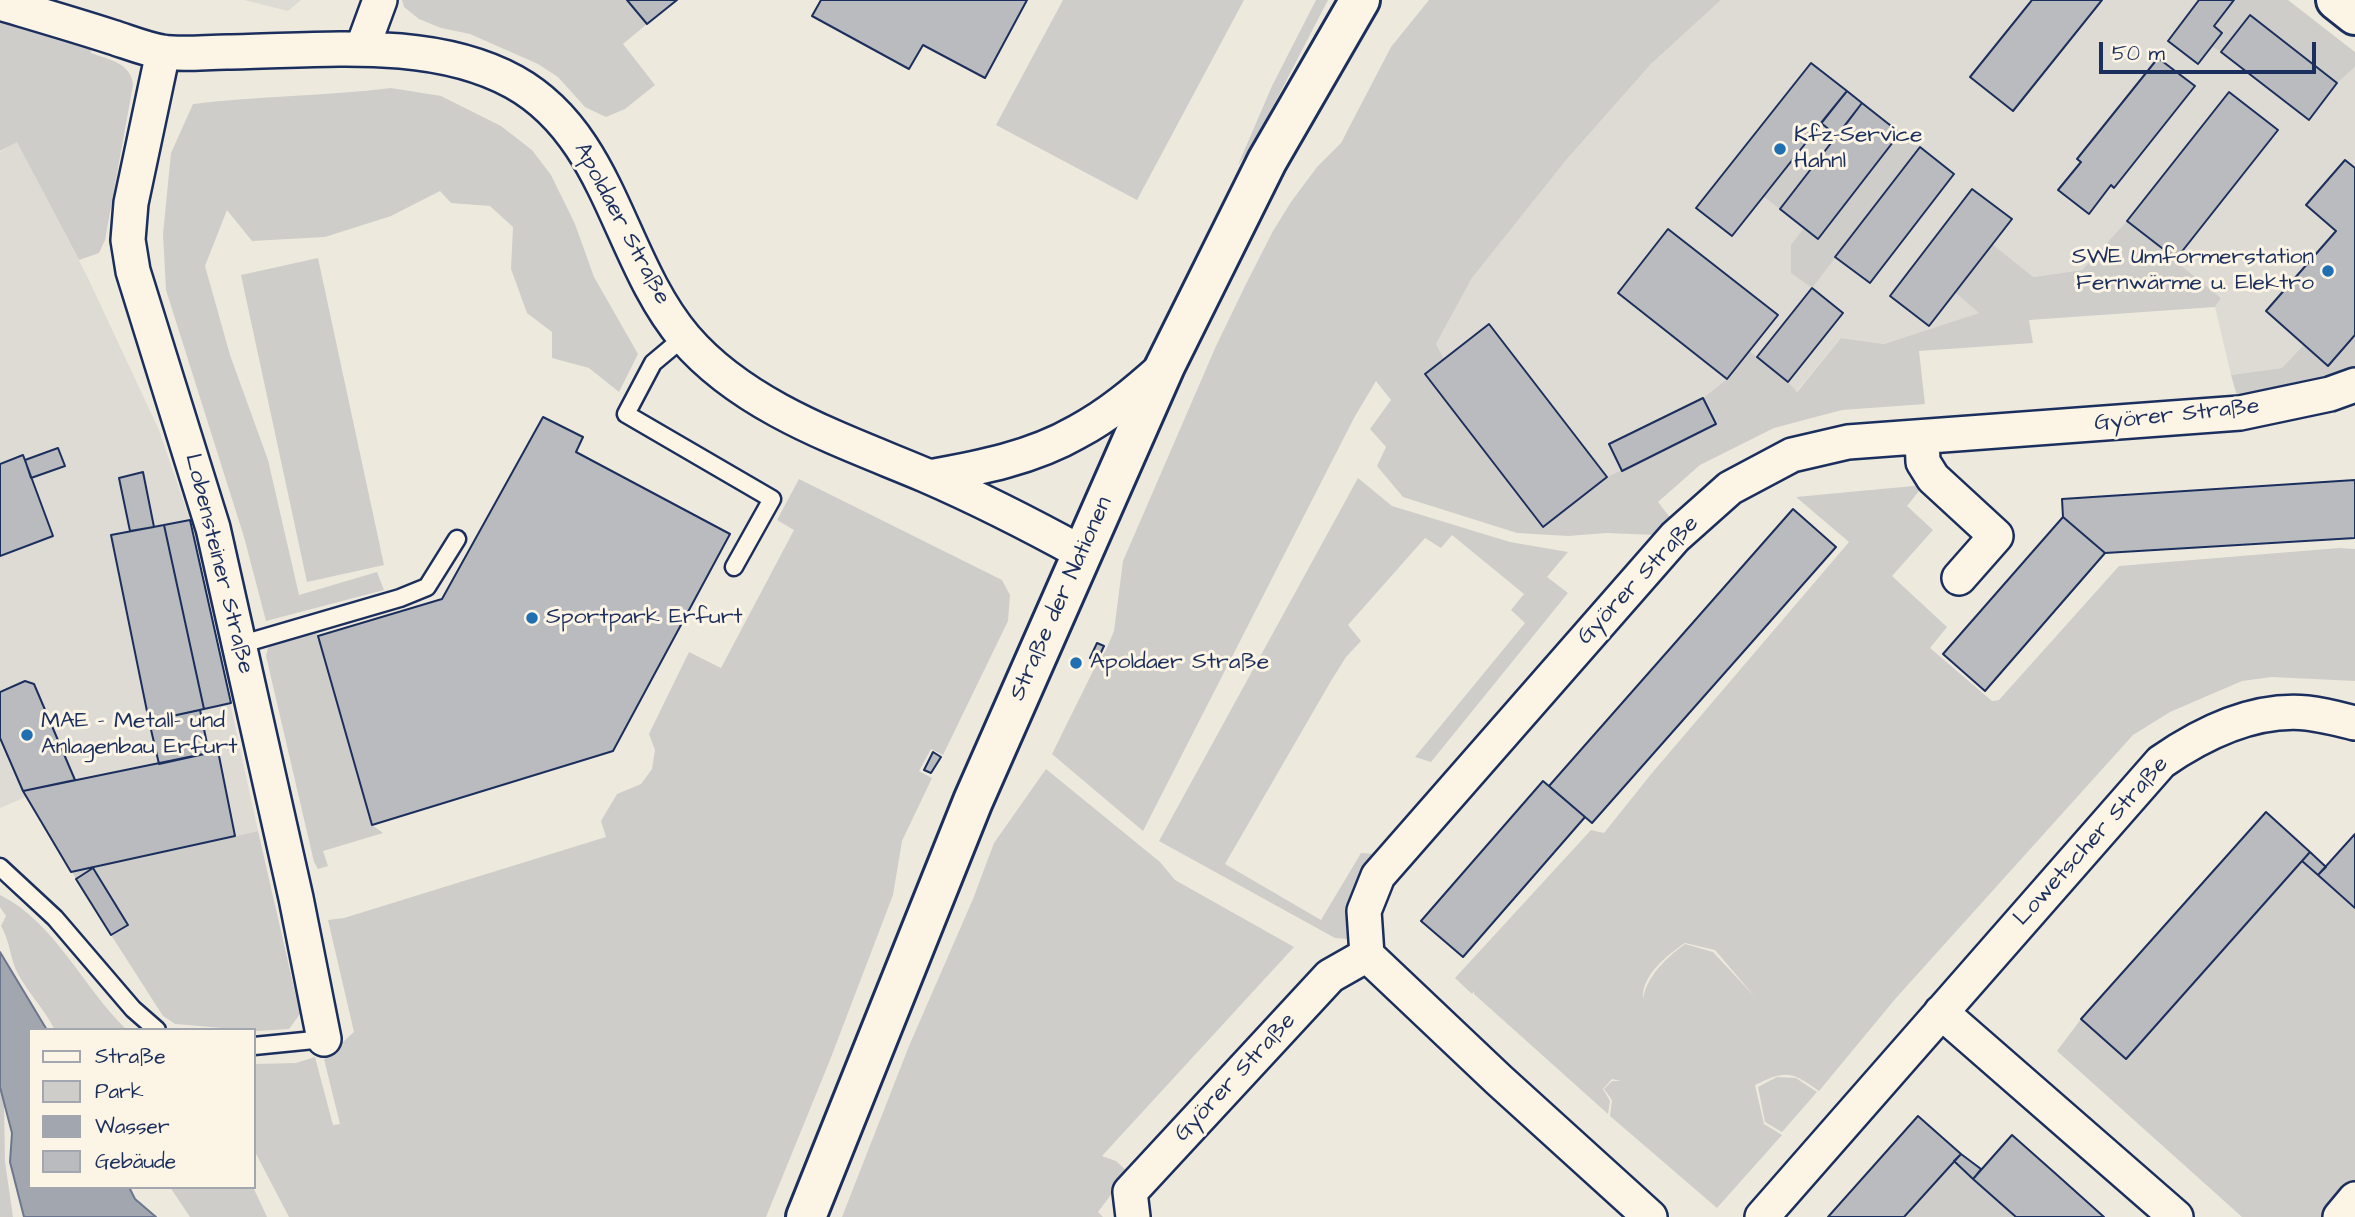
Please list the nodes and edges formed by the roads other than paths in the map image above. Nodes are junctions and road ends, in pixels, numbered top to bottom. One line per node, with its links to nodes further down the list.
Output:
1 (380, 0): 6 (street)
2 (1360, 0): 9 (main road, Straße der Nationen)
3 (2336, 0): 5 (main road)
4 (0, 2): 7 (street, Apoldaer Straße)
5 (2355, 15)
6 (362, 49): 7 (street, Apoldaer Straße); 8 (street, Apoldaer Straße)
7 (163, 52): 17 (street, Lobensteiner Straße)
8 (684, 337): 12 (street, Apoldaer Straße); 15 (lane)
9 (1164, 366): 12 (street); 14 (main road, Straße der Nationen)
10 (2355, 385): 11 (street, Györer Straße)
11 (1922, 437): 16 (street); 20 (street, Györer Straße)
12 (929, 477): 14 (street, Apoldaer Straße)
13 (457, 539): 17 (lane)
14 (1083, 553): 26 (main road, Straße der Nationen)
15 (734, 567)
16 (1959, 578)
17 (239, 645): 23 (street, Lobensteiner Straße)
18 (2355, 723): 21 (street, Lowetscher Straße)
19 (0, 867): 22 (lane)
20 (1367, 955): 27 (street, Györer Straße); 28 (street)
21 (1941, 1012): 29 (street, Lowetscher Straße); 30 (street)
22 (155, 1028)
23 (324, 1039): 24 (lane)
24 (256, 1046)
25 (2355, 1199): 31 (street)
26 (806, 1217)
27 (1133, 1217)
28 (1650, 1217)
29 (1762, 1217)
30 (2176, 1217)
31 (2340, 1217)

